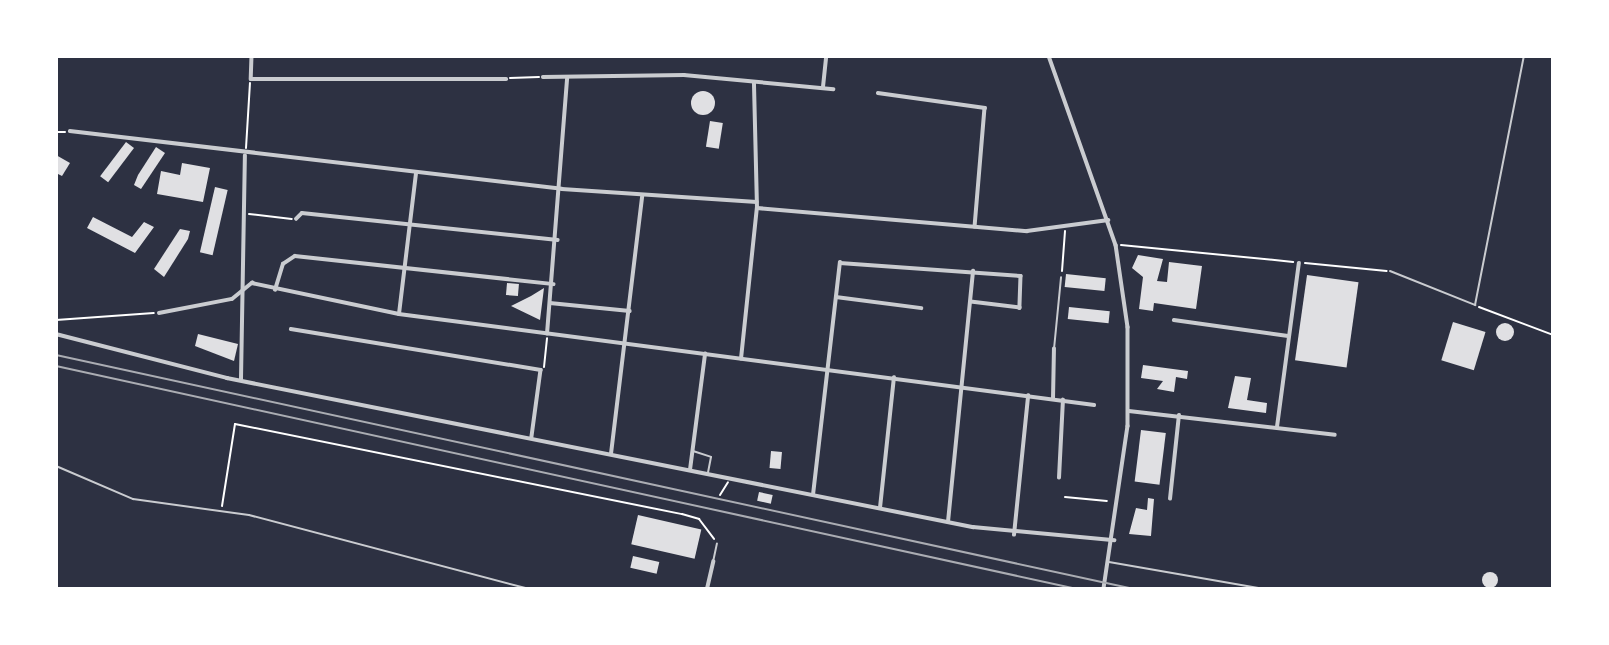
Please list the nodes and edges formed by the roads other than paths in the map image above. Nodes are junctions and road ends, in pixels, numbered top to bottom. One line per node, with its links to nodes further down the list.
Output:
1 (252, 56): 6 (street)
2 (826, 56): 9 (street)
3 (1049, 56): 20 (street)
4 (1524, 56): 27 (lane)
5 (543, 78): 7 (street)
6 (506, 79)
7 (567, 79): 8 (street); 15 (street)
8 (754, 83): 9 (street); 17 (street)
9 (823, 88): 10 (street)
10 (833, 89)
11 (878, 93): 22 (street)
12 (70, 131): 13 (street)
13 (245, 156): 14 (street); 30 (street)
14 (416, 173): 15 (street); 21 (street)
15 (562, 189): 16 (street); 23 (street)
16 (642, 197): 17 (street); 36 (street)
17 (757, 202): 18 (street)
18 (757, 208): 22 (street); 47 (street)
19 (296, 219): 21 (street)
20 (1108, 220): 22 (street); 56 (street)
21 (409, 223): 23 (street); 25 (street)
22 (975, 227)
23 (558, 240): 29 (street)
24 (1298, 263): 43 (street)
25 (404, 268): 29 (street); 31 (street); 38 (street)
26 (973, 271): 32 (street); 33 (street); 33 (street)
27 (1390, 271)
28 (1061, 277): 45 (lane)
29 (553, 284): 34 (street)
30 (244, 289): 31 (street); 37 (street); 50 (street)
31 (275, 290): 38 (street)
32 (836, 298): 35 (street); 48 (street)
33 (971, 302): 51 (street)
34 (550, 303): 36 (street); 42 (street)
35 (921, 308)
36 (630, 311): 44 (street)
37 (159, 313)
38 (399, 314): 42 (street)
39 (1174, 320): 43 (street)
40 (291, 329): 60 (street)
41 (56, 334): 50 (street)
42 (547, 334): 44 (street)
43 (1288, 336): 58 (street)
44 (624, 342): 46 (street); 62 (street)
45 (1054, 348): 53 (street)
46 (705, 354): 47 (street); 61 (street)
47 (741, 359): 48 (street)
48 (829, 371): 49 (street); 67 (street)
49 (894, 378): 51 (street); 69 (street)
50 (241, 379): 60 (street)
51 (964, 387): 52 (street); 70 (street)
52 (1028, 396): 53 (street); 71 (street)
53 (1053, 399): 54 (street)
54 (1063, 400): 55 (street); 66 (street)
55 (1094, 405)
56 (1129, 411): 57 (street); 72 (street)
57 (1179, 415): 58 (street); 68 (street)
58 (1276, 428): 59 (street)
59 (1335, 435)
60 (532, 437): 62 (street)
61 (693, 451): 64 (street); 65 (lane)
62 (611, 454): 64 (street)
63 (56, 466): 76 (lane)
64 (690, 470): 65 (street)
65 (707, 474): 67 (street)
66 (1059, 478)
67 (813, 495): 69 (street)
68 (1170, 499)
69 (880, 508): 70 (street)
70 (948, 522): 71 (street)
71 (1014, 535): 72 (street)
72 (1114, 540): 75 (street)
73 (717, 543): 74 (lane)
74 (713, 562): 79 (street)
75 (1110, 562): 80 (street); 81 (lane)
76 (530, 589)
77 (548, 589): 78 (lane)
78 (554, 589)
79 (707, 589)
80 (1104, 589)
81 (1263, 589)
82 (1330, 589): 83 (lane)
83 (1360, 589)

